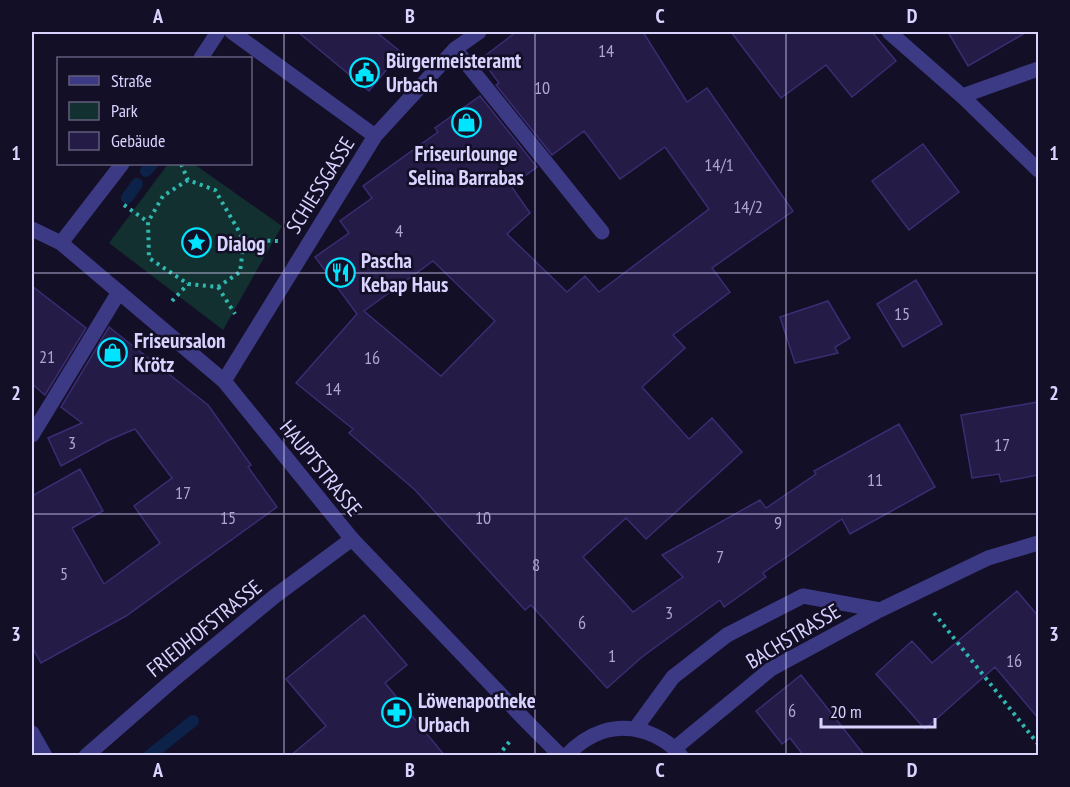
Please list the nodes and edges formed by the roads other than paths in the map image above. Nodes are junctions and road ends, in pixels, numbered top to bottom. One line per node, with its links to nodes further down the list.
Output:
1 (218, 32): 6 (street)
2 (232, 32): 9 (street)
3 (480, 32): 5 (street, SCHIESSGASSE)
4 (889, 32): 8 (street)
5 (455, 49): 9 (street, SCHIESSGASSE); 13 (street)
6 (202, 57)
7 (1038, 69): 8 (street)
8 (962, 96): 11 (street)
9 (375, 136): 16 (street, SCHIESSGASSE)
10 (121, 165): 14 (street)
11 (1038, 170)
12 (32, 229): 14 (street, HAUPTSTRASSE)
13 (602, 232)
14 (61, 243): 15 (street, HAUPTSTRASSE)
15 (119, 292): 16 (street, HAUPTSTRASSE); 17 (street)
16 (224, 381): 18 (street, HAUPTSTRASSE)
17 (32, 435)
18 (352, 539): 25 (street, FRIEDHOFSTRASSE); 26 (street, HAUPTSTRASSE)
19 (1038, 543): 20 (street, BACHSTRASSE)
20 (880, 610): 21 (street, BACHSTRASSE); 23 (street, BACHSTRASSE)
21 (635, 729): 23 (street); 26 (street)
22 (32, 733): 24 (street)
23 (678, 752)
24 (45, 756)
25 (86, 756)
26 (564, 756)

